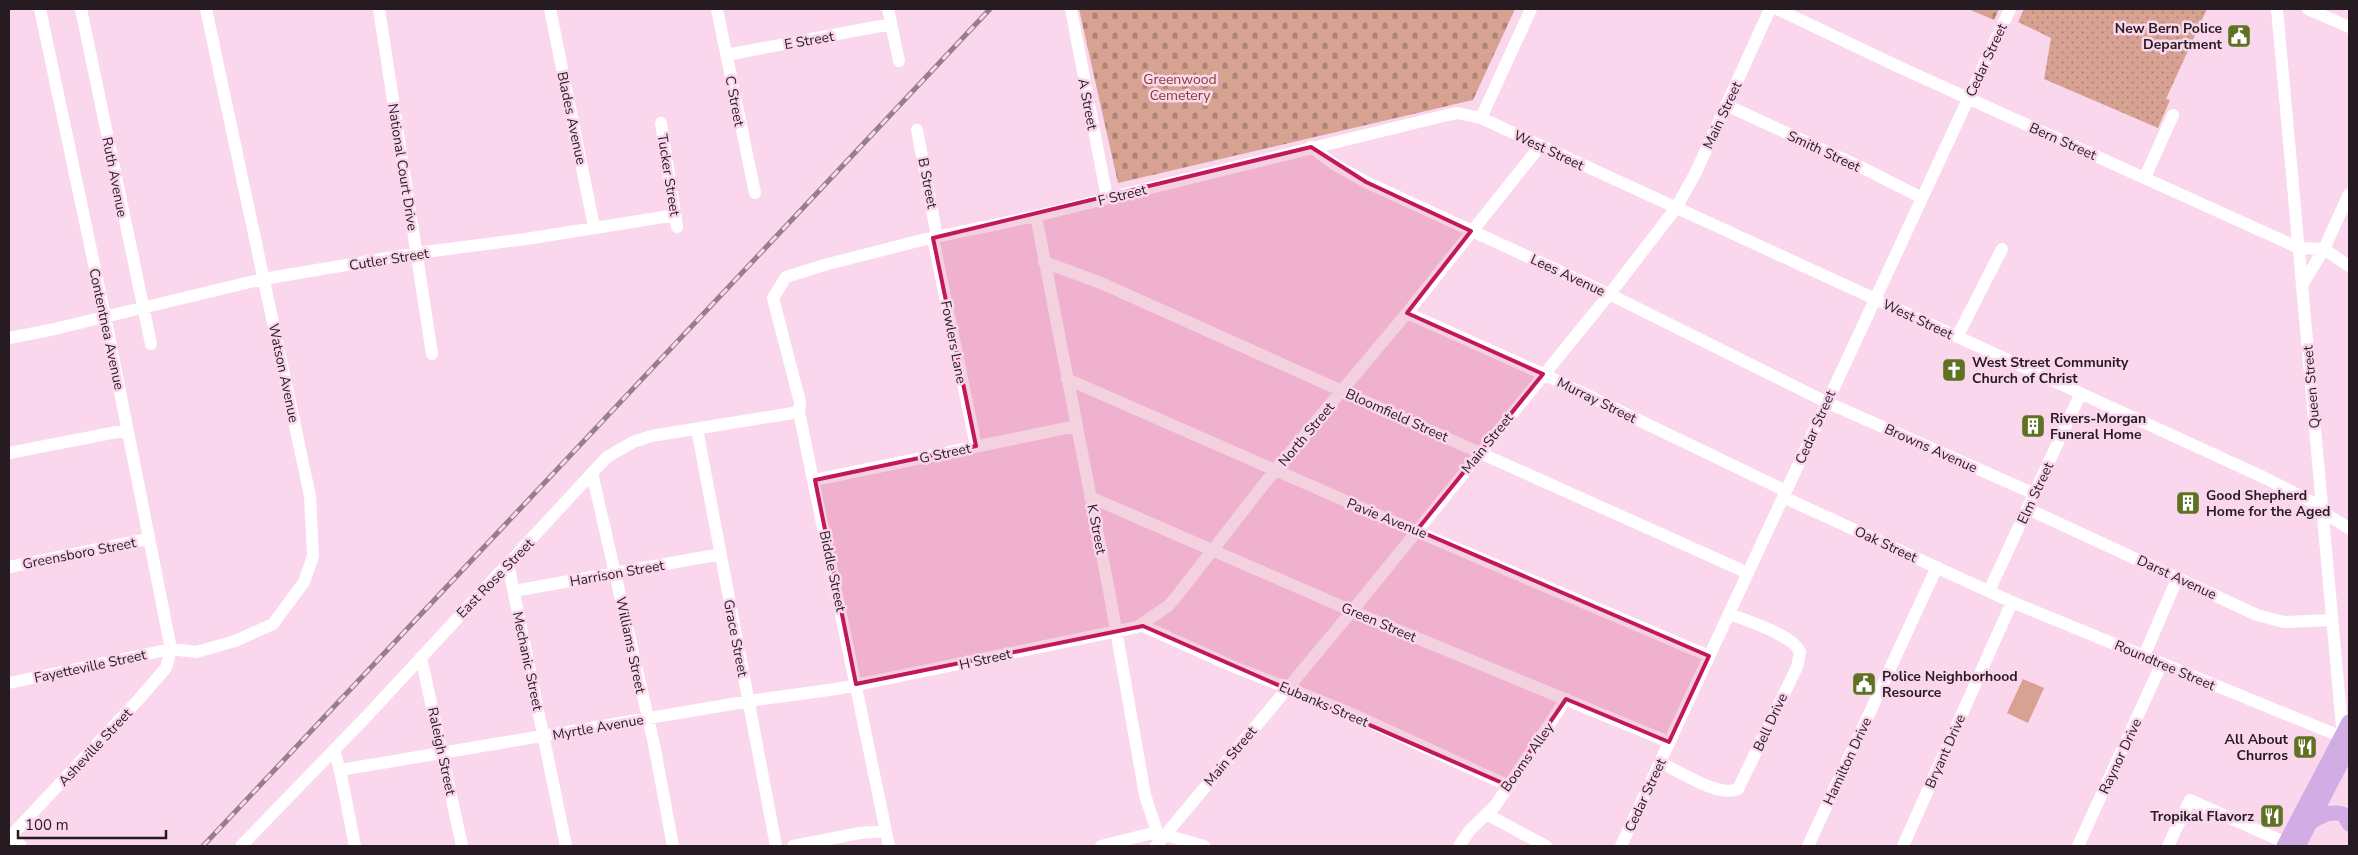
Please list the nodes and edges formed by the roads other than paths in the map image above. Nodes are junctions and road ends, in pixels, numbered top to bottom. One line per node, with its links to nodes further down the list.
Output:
1 (40, 9): 51 (street, Contentnea Avenue)
2 (81, 9): 49 (street, Ruth Avenue)
3 (206, 9): 44 (street, Watson Avenue)
4 (379, 9): 41 (street, National Court Drive)
5 (550, 9): 35 (street, Blades Avenue)
6 (717, 9): 17 (street, C Street)
7 (888, 9): 15 (street)
8 (1071, 9): 30 (street, A Street)
9 (1531, 9): 22 (street)
10 (1770, 9): 20 (street, Main Street)
11 (1778, 9): 19 (street, Bern Street)
12 (2010, 9): 19 (street, Cedar Street)
13 (2277, 9): 38 (street, Queen Street)
14 (2308, 9): 16 (street)
15 (891, 24): 17 (street, E Street); 18 (street)
16 (2349, 27)
17 (726, 55): 28 (street, C Street)
18 (899, 61)
19 (1968, 98): 27 (street, Bern Street); 31 (street, Cedar Street)
20 (1726, 105): 31 (street, Smith Street); 32 (street, Main Street)
21 (2173, 115): 27 (street)
22 (1481, 118): 25 (street, West Street); 26 (street, F Street)
23 (661, 123): 34 (street, Tucker Street)
24 (917, 130): 37 (street, B Street)
25 (1540, 146): 32 (street, West Street); 36 (street, North Street)
26 (1311, 147): 30 (street, F Street); 36 (street, Lees Avenue)
27 (2145, 177): 38 (street, Bern Street)
28 (755, 193)
29 (2349, 194): 40 (street)
30 (1107, 198): 33 (street, F Street)
31 (1922, 198): 48 (street, Cedar Street)
32 (1676, 208): 46 (street, Main Street); 48 (street, West Street)
33 (1036, 216): 37 (street, F Street); 42 (street, K Street)
34 (676, 221): 35 (street, Cutler Street)
35 (594, 228): 41 (street, Cutler Street)
36 (1471, 231): 46 (street, Lees Avenue); 50 (street, North Street)
37 (935, 237): 47 (street, F Street); 65 (street, Fowlers Lane)
38 (2299, 248): 40 (street, Bern Street); 45 (street, Queen Street)
39 (2002, 249): 52 (street)
40 (2324, 249): 43 (street); 45 (street)
41 (417, 253): 44 (street, Cutler Street); 55 (street, National Court Drive)
42 (1044, 262): 57 (street, K Street); 58 (street, Bloomfield Street)
43 (2349, 266)
44 (263, 280): 49 (street, Cutler Street); 95 (street, Watson Avenue)
45 (2302, 284): 75 (street, Queen Street)
46 (1609, 294): 56 (street, Main Street); 60 (street, Lees Avenue)
47 (774, 298): 61 (street, Biddle Street)
48 (1875, 299): 52 (street, West Street); 60 (street, Cedar Street)
49 (142, 309): 51 (street, Cutler Street); 54 (street, Ruth Avenue)
50 (1406, 313): 56 (street, Murray Street); 58 (street, North Street)
51 (105, 316): 53 (street, Cutler Street); 64 (street, Contentnea Avenue)
52 (1957, 337): 59 (street, West Street)
53 (9, 338)
54 (151, 344)
55 (432, 354)
56 (1543, 374): 67 (street, Main Street); 71 (street, Murray Street)
57 (1067, 379): 62 (street, K Street); 68 (street, Pavie Avenue)
58 (1342, 391): 67 (street, Bloomfield Street); 68 (street, North Street)
59 (2080, 395): 72 (street, Elm Street); 75 (street, West Street)
60 (1826, 402): 71 (street, Cedar Street); 72 (street, Browns Avenue)
61 (799, 412): 63 (street, East Rose Street); 70 (street, Biddle Street)
62 (1076, 426): 65 (street, G Street); 73 (street, K Street)
63 (697, 429): 69 (street, East Rose Street); 80 (street, Grace Street)
64 (127, 430): 66 (street); 78 (street, Contentnea Avenue)
65 (976, 446): 70 (street, G Street)
66 (9, 453)
67 (1480, 453): 77 (street, Main Street); 85 (street, Bloomfield Street)
68 (1275, 470): 77 (street, Pavie Avenue); 79 (street, North Street)
69 (592, 473): 81 (street, East Rose Street); 84 (street, Williams Street)
70 (815, 480): 101 (street, Biddle Street)
71 (1785, 494): 83 (street, Oak Street); 85 (street, Cedar Street)
72 (2035, 494): 74 (street, Elm Street)
73 (1090, 497): 79 (street, Green Street); 94 (street, K Street)
74 (2028, 509): 86 (street, Darst Avenue); 88 (street, Elm Street)
75 (2322, 512): 76 (street, West Street); 92 (street, Queen Street)
76 (2349, 528)
77 (1417, 530): 90 (street, Main Street); 96 (street, Pavie Avenue)
78 (148, 540): 82 (street, Greensboro Street); 95 (street, Contentnea Avenue)
79 (1212, 550): 90 (street, Green Street); 93 (street, North Street)
80 (720, 554): 84 (street, Harrison Street); 104 (street, Grace Street)
81 (508, 564): 87 (street, Mechanic Street); 97 (street, East Rose Street)
82 (9, 567)
83 (1937, 567): 88 (street, Oak Street); 136 (street, Hamilton Drive)
84 (616, 573): 87 (street, Harrison Street); 105 (street, Williams Street)
85 (1748, 574): 91 (street, Cedar Street)
86 (2178, 577): 92 (street, Darst Avenue); 98 (street)
87 (514, 591): 107 (street, Mechanic Street)
88 (1989, 591): 89 (street, Roundtree Street)
89 (2012, 602): 98 (street, Roundtree Street); 137 (street, Bryant Drive)
90 (1352, 611): 102 (street, Main Street); 103 (street, Green Street)
91 (1729, 614): 96 (street, Cedar Street); 112 (street, Bell Drive)
92 (2332, 620): 109 (street, Queen Street)
93 (1141, 625): 94 (street, North Street); 102 (street, Eubanks Street)
94 (1115, 631): 101 (street, H Street); 120 (street, K Street)
95 (171, 650): 100 (street, Fayetteville Street); 119 (street, Asheville Street)
96 (1709, 656): 108 (street, Cedar Street)
97 (421, 657): 110 (street, East Rose Street); 111 (street, Raleigh Street)
98 (2144, 658): 99 (street, Roundtree Street)
99 (2161, 665): 109 (street, Roundtree Street); 138 (street, Raynor Drive)
100 (9, 683)
101 (856, 684): 104 (street, Myrtle Avenue); 118 (street, Biddle Street)
102 (1287, 688): 114 (street, Eubanks Street); 120 (street, Main Street)
103 (1566, 699): 108 (street, Green Street); 114 (street, Booms Alley)
104 (749, 701): 105 (street, Myrtle Avenue); 128 (street, Grace Street)
105 (648, 718): 107 (street, Myrtle Avenue); 127 (street, Williams Street)
106 (2349, 722): 109 (main road)
107 (544, 736): 111 (street, Myrtle Avenue); 126 (street, Mechanic Street)
108 (1669, 742): 112 (street, Cedar Street)
109 (2347, 750): 116 (main road); 122 (main road)
110 (334, 751): 113 (street); 121 (street, East Rose Street)
111 (443, 754): 113 (street, Myrtle Avenue); 125 (street, Raleigh Street)
112 (1660, 762): 135 (street, Cedar Street)
113 (340, 770): 124 (street)
114 (1507, 785): 115 (street, Booms Alley)
115 (1486, 814): 133 (street, Booms Alley); 134 (street)
116 (2311, 822): 117 (main road); 122 (main road)
117 (2349, 824)
118 (886, 831): 129 (street); 130 (street, Biddle Street)
119 (9, 836): 123 (street)
120 (1160, 839): 131 (street); 132 (street)
121 (244, 845)
122 (2289, 845): 139 (street)
123 (21, 846)
124 (355, 846)
125 (462, 846)
126 (566, 846)
127 (673, 846)
128 (776, 846)
129 (793, 846)
130 (889, 846)
131 (1101, 846)
132 (1204, 846)
133 (1459, 846)
134 (1546, 846)
135 (1621, 846)
136 (1808, 846)
137 (1904, 846)
138 (2078, 846)
139 (2168, 846)

